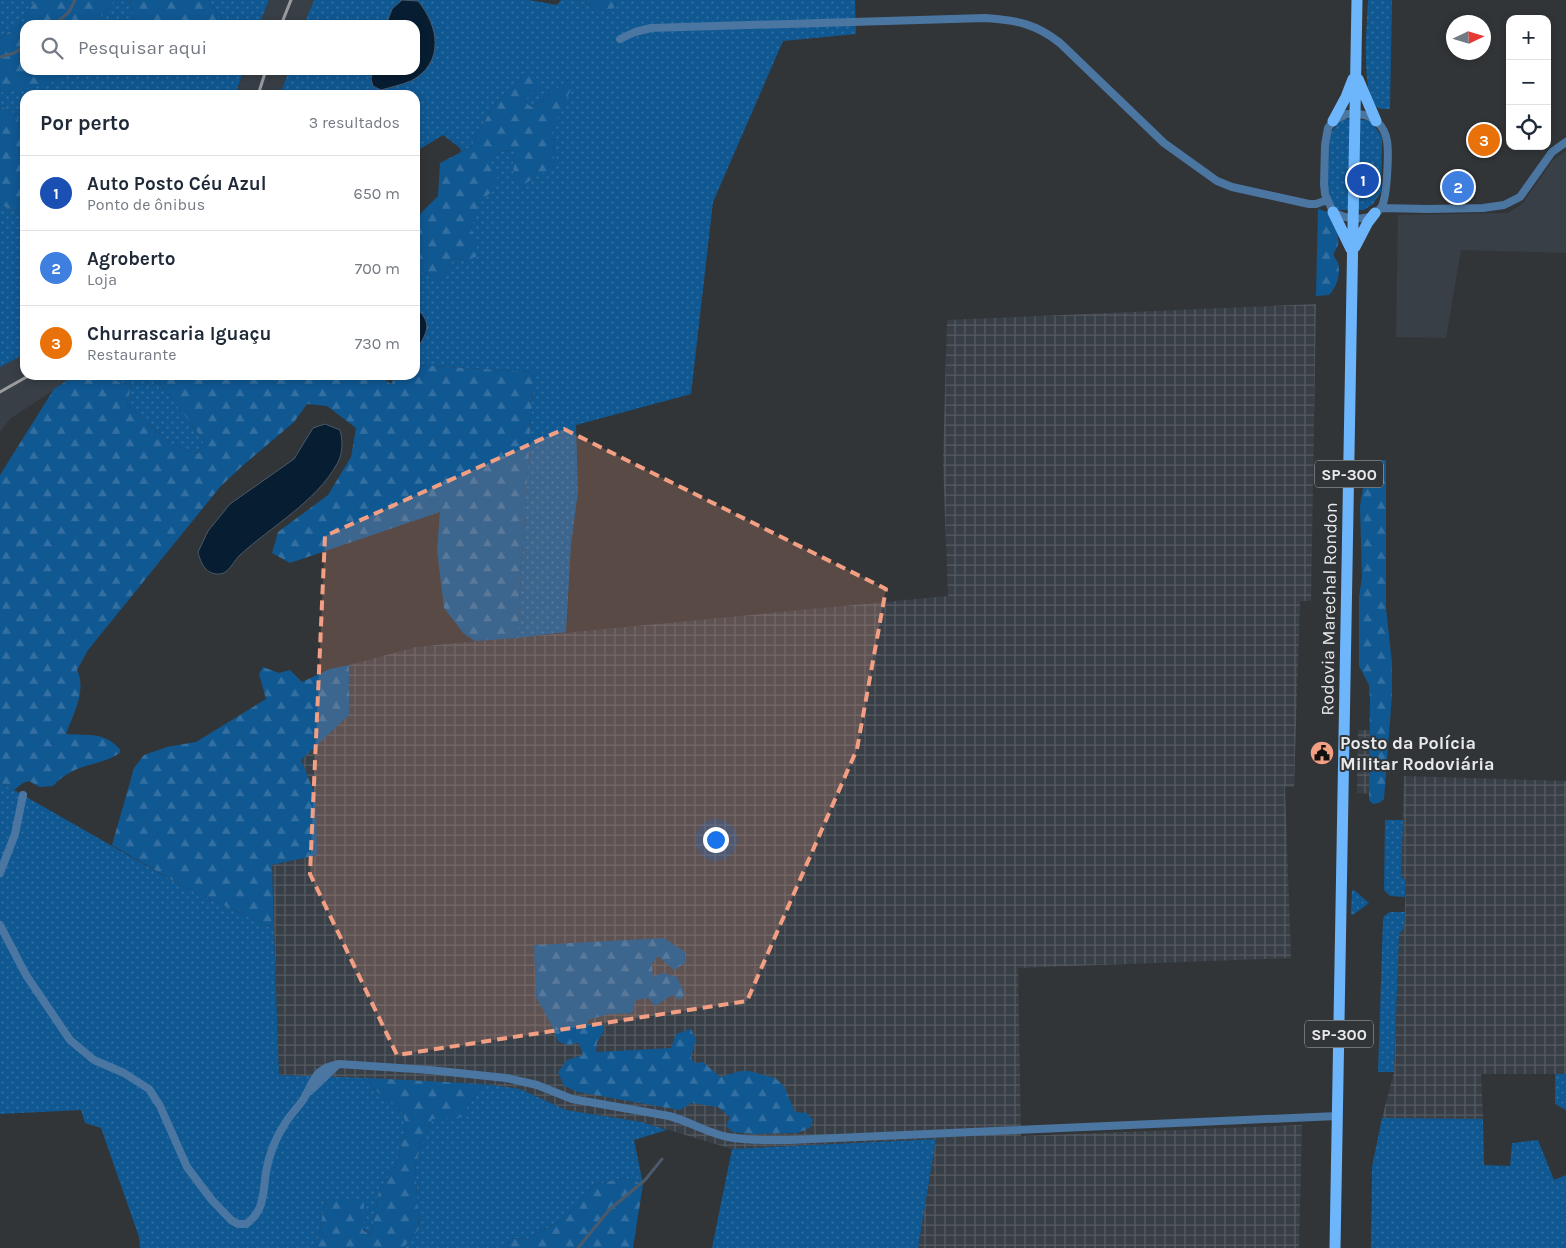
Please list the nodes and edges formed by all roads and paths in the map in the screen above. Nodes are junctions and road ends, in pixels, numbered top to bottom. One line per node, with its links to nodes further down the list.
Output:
1 (1357, 0): 3 (main road, Rodovia Marechal Rondon / SP-300)
2 (620, 38): 8 (street)
3 (1356, 71): 4 (main road, Rodovia Marechal Rondon / SP-300); 5 (main road); 6 (main road)
4 (1355, 114): 5 (street); 6 (street); 11 (main road, Rodovia Marechal Rondon / SP-300)
5 (1333, 121): 8 (street)
6 (1376, 121): 9 (street)
7 (1566, 142): 9 (street)
8 (1327, 200): 10 (street)
9 (1378, 210): 11 (street); 12 (main road)
10 (1333, 212): 11 (street); 12 (main road)
11 (1354, 219): 12 (main road, Rodovia Marechal Rondon / SP-300)
12 (1353, 254): 16 (main road, Rodovia Marechal Rondon / SP-300)
13 (23, 795): 14 (street)
14 (0, 872)
15 (0, 925): 16 (street)
16 (1337, 1116): 17 (main road, Rodovia Marechal Rondon / SP-300)
17 (1335, 1248)

